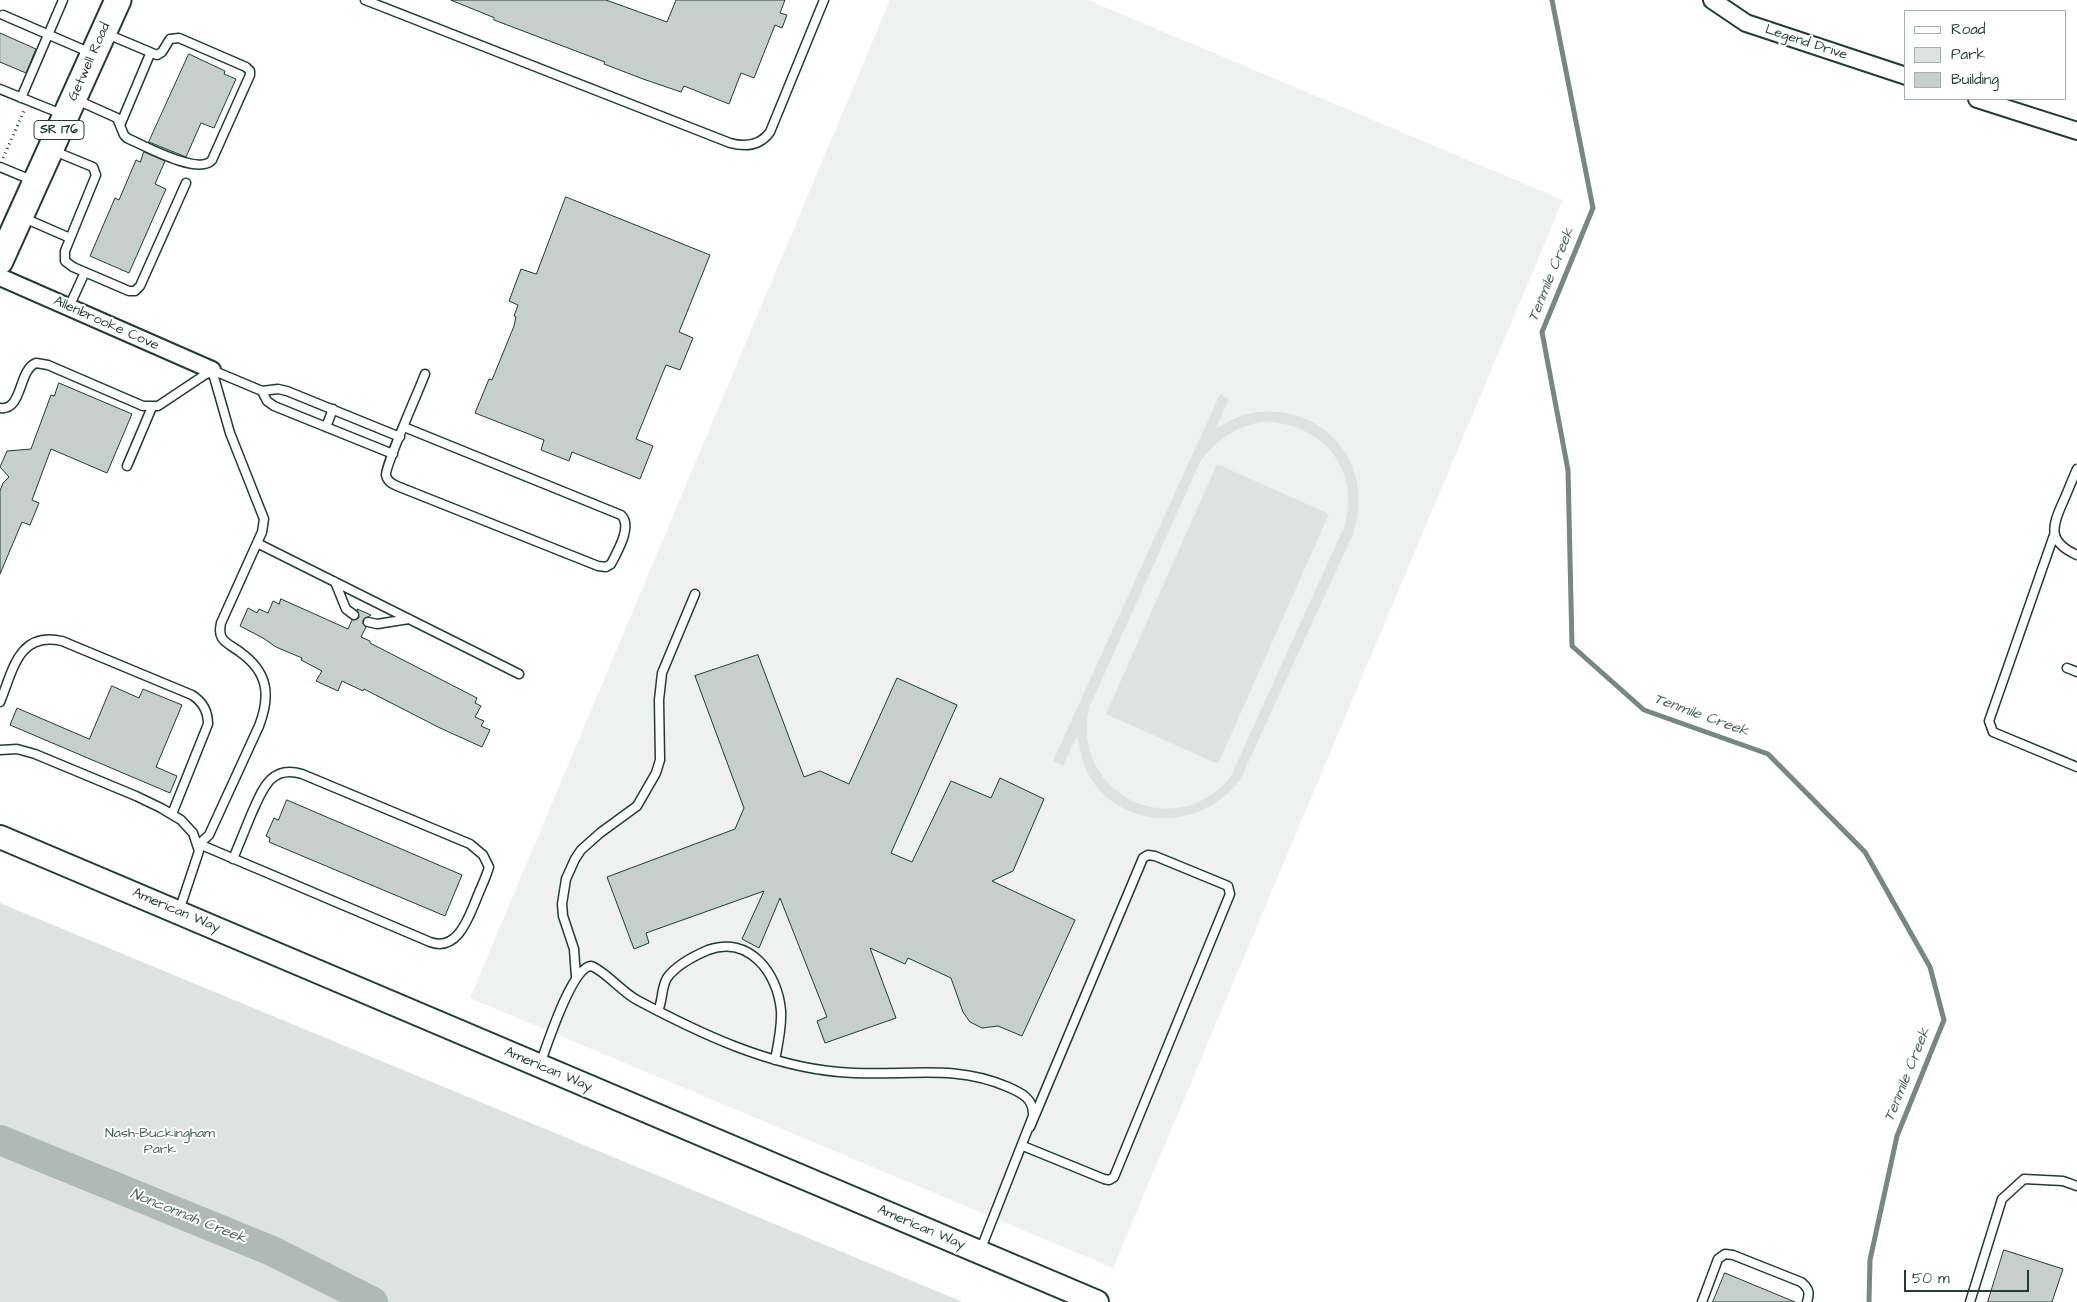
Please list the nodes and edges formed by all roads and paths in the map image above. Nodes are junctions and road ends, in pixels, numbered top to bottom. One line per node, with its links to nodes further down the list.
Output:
1 (63, 0): 7 (lane)
2 (118, 0): 8 (main road, Getwell Road / SR 176)
3 (366, 0): 4 (lane)
4 (824, 0)
5 (1712, 0): 10 (street, Legend Drive)
6 (3, 15): 7 (lane)
7 (48, 35): 8 (lane); 12 (lane)
8 (98, 43): 9 (lane); 14 (main road, Getwell Road / SR 176)
9 (150, 54): 15 (lane); 15 (lane)
10 (1904, 75)
11 (0, 89): 12 (lane)
12 (21, 98): 14 (lane)
13 (1980, 100): 16 (street)
14 (69, 107): 15 (lane); 17 (main road, Getwell Road / SR 176)
15 (121, 123)
16 (2077, 131)
17 (50, 149): 19 (main road, Getwell Road / SR 176); 22 (lane)
18 (0, 167): 19 (lane)
19 (36, 181): 21 (main road, Getwell Road / SR 176)
20 (186, 183): 24 (lane)
21 (20, 216): 22 (lane); 23 (main road, Getwell Road / SR 176)
22 (70, 238): 24 (lane)
23 (0, 261)
24 (85, 272): 26 (lane)
25 (0, 277): 26 (street, Allenbrooke Cove)
26 (69, 307): 27 (street, Allenbrooke Cove)
27 (212, 370): 29 (lane); 30 (lane); 40 (lane)
28 (425, 374): 34 (lane)
29 (262, 391): 32 (lane); 33 (lane)
30 (152, 407): 31 (lane); 37 (lane)
31 (0, 408)
32 (333, 409): 33 (lane); 35 (lane)
33 (326, 427): 36 (lane)
34 (404, 427): 35 (lane); 36 (lane)
35 (400, 437): 36 (lane)
36 (393, 454)
37 (127, 466)
38 (2077, 469): 39 (lane)
39 (2054, 535): 41 (lane); 52 (lane)
40 (257, 543): 42 (lane); 55 (lane)
41 (2077, 555)
42 (335, 582): 44 (lane); 45 (lane)
43 (695, 594): 58 (lane)
44 (354, 615)
45 (409, 619): 46 (lane); 49 (lane)
46 (368, 622)
47 (2067, 668): 48 (lane)
48 (2077, 672)
49 (519, 674)
50 (0, 702): 53 (lane)
51 (0, 750): 53 (lane)
52 (2077, 767)
53 (172, 814): 55 (lane)
54 (0, 837): 57 (main road, American Way)
55 (199, 844): 56 (lane); 57 (lane)
56 (233, 859): 56 (lane)
57 (178, 913): 61 (main road, American Way)
58 (576, 977): 59 (lane); 61 (lane)
59 (658, 1011): 60 (lane); 60 (lane)
60 (775, 1060): 62 (lane)
61 (539, 1066): 65 (main road, American Way)
62 (1030, 1127): 63 (lane); 63 (lane)
63 (1023, 1146): 65 (lane)
64 (2077, 1186): 69 (lane)
65 (979, 1252): 66 (main road, American Way)
66 (1097, 1302)
67 (1702, 1302): 68 (lane)
68 (1807, 1302)
69 (1970, 1302)

